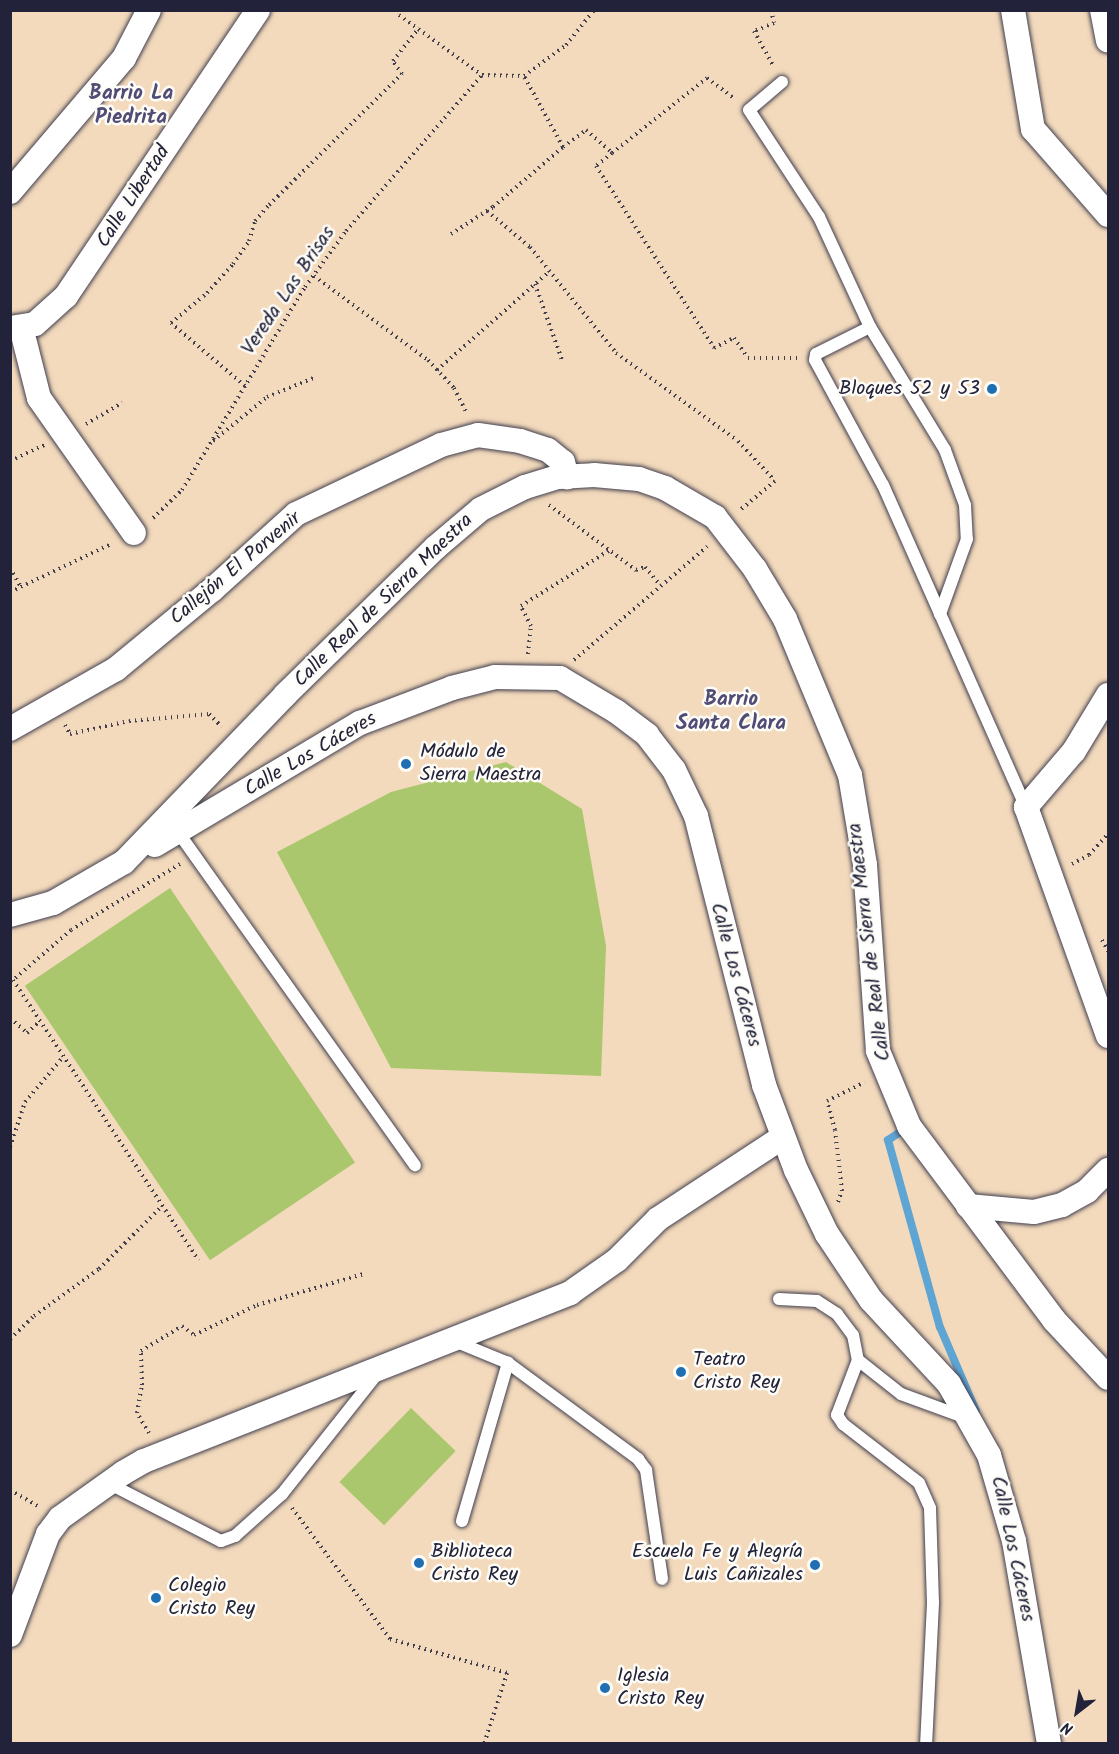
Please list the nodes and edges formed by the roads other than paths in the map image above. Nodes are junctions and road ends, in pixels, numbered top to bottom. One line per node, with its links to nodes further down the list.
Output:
1 (149, 10): 7 (street)
2 (258, 10): 9 (street, Calle Libertad)
3 (1013, 10): 8 (street)
4 (1102, 10): 5 (street)
5 (1108, 40)
6 (782, 82): 10 (lane)
7 (10, 192)
8 (1108, 215)
9 (16, 327): 12 (street)
10 (870, 327): 13 (lane); 13 (lane)
11 (567, 477): 15 (street, Callejón El Porvenir); 18 (street, Calle Real de Sierra Maestra); 24 (street, Calle Real de Sierra Maestra)
12 (134, 533)
13 (940, 614): 16 (lane)
14 (1108, 695): 16 (street)
15 (10, 729)
16 (1026, 807): 20 (street)
17 (178, 832): 18 (street, Calle Los Cáceres); 21 (street, Calle Los Cáceres); 22 (lane)
18 (124, 862): 19 (street, Calle Real de Sierra Maestra)
19 (10, 915)
20 (1108, 1036)
21 (783, 1137): 26 (street); 31 (street, Calle Los Cáceres)
22 (415, 1165)
23 (1108, 1170): 24 (street)
24 (968, 1206): 30 (street, Calle Real de Sierra Maestra)
25 (779, 1299): 27 (lane)
26 (451, 1340): 28 (lane); 29 (street)
27 (858, 1360): 31 (lane); 36 (lane)
28 (508, 1363): 33 (lane); 34 (lane)
29 (383, 1368): 32 (street); 32 (lane)
30 (1108, 1378)
31 (968, 1418): 37 (street, Calle Los Cáceres)
32 (108, 1483): 35 (street)
33 (462, 1521)
34 (662, 1579)
35 (10, 1635)
36 (926, 1743)
37 (1049, 1743)

